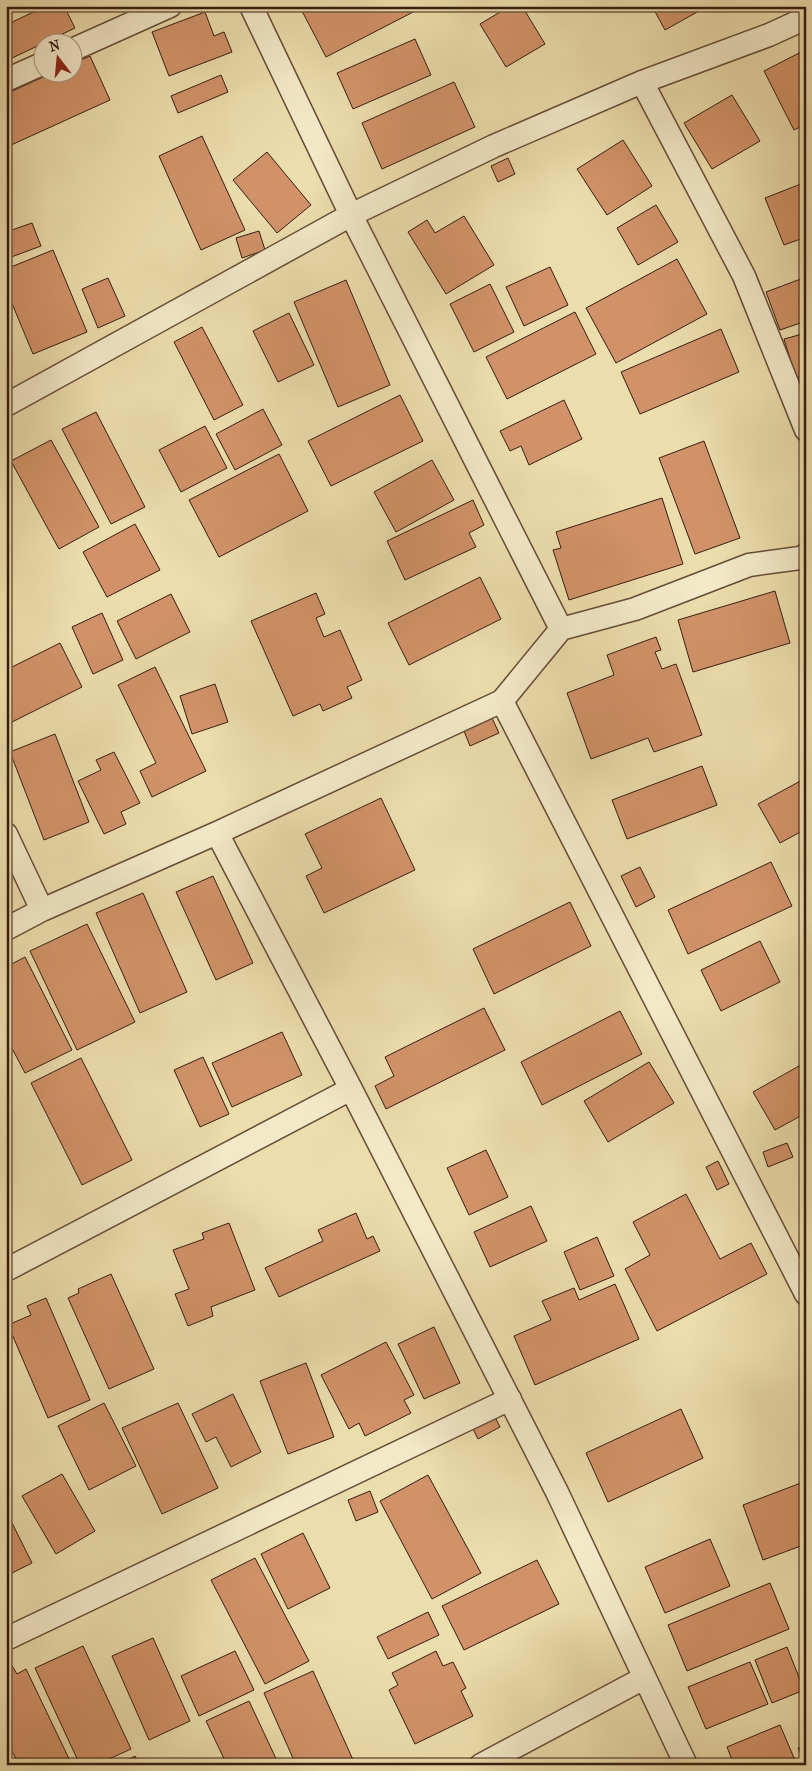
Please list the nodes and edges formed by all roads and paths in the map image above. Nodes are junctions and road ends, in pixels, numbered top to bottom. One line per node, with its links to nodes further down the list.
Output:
1 (170, 6): 4 (street)
2 (251, 6): 8 (street)
3 (806, 18): 7 (street)
4 (82, 46)
5 (32, 68): 6 (street)
6 (6, 80)
7 (642, 82): 8 (street); 10 (street)
8 (352, 215): 9 (street); 12 (street)
9 (6, 404)
10 (806, 430)
11 (804, 560): 12 (street)
12 (561, 629): 13 (street)
13 (502, 701): 14 (street); 20 (street)
14 (217, 833): 16 (street); 18 (street)
15 (6, 834): 16 (street)
16 (42, 910): 17 (street)
17 (6, 929)
18 (351, 1090): 19 (street); 21 (street)
19 (6, 1270)
20 (806, 1294)
21 (510, 1399): 22 (street); 23 (street)
22 (6, 1639)
23 (644, 1678): 24 (street); 25 (street)
24 (481, 1765)
25 (686, 1765)

